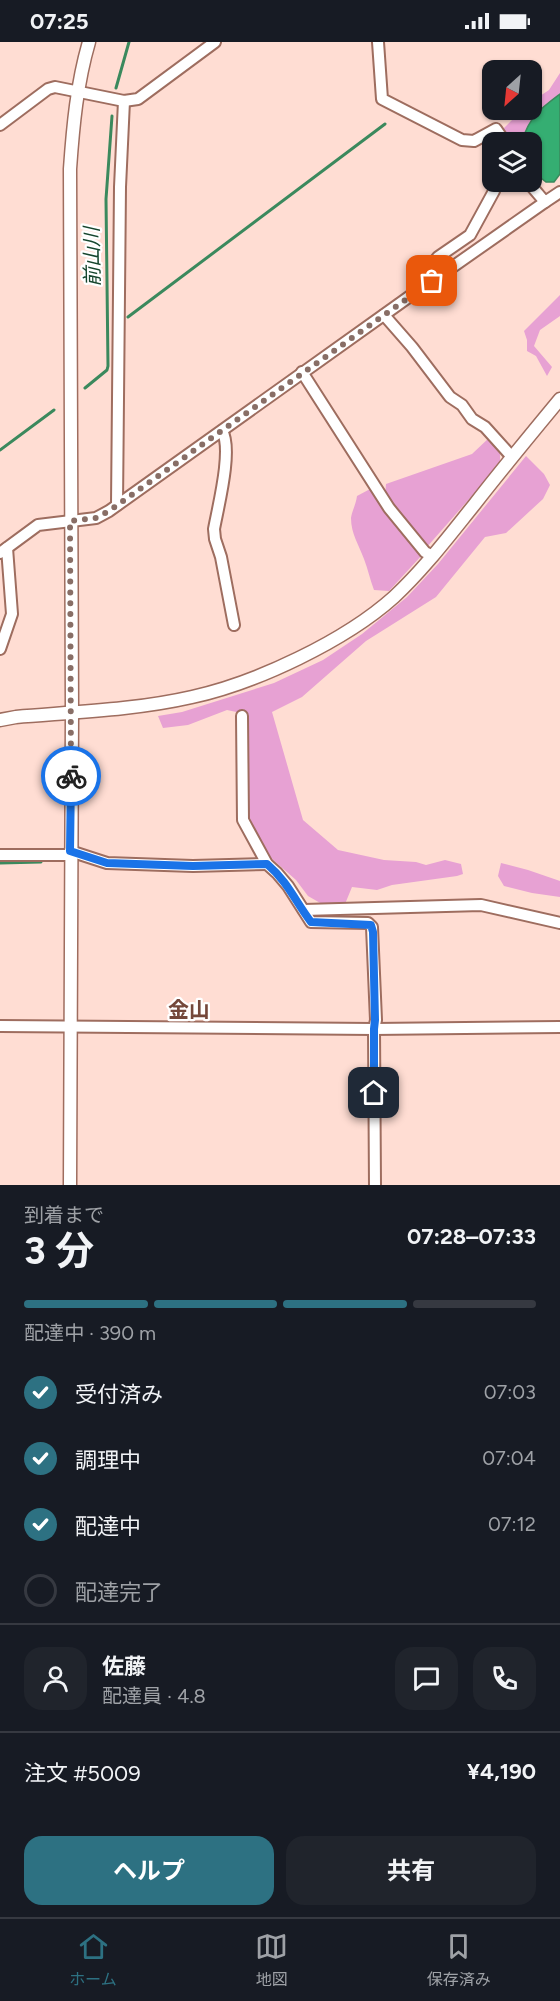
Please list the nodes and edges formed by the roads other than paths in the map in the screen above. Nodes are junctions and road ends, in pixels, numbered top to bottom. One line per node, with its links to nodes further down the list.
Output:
1 (89, 42): 4 (street)
2 (215, 42): 5 (street)
3 (378, 42): 7 (street)
4 (78, 90): 5 (street); 6 (street); 19 (street)
5 (124, 101): 18 (street)
6 (0, 125)
7 (482, 137)
8 (493, 192): 12 (street)
9 (536, 192): 11 (street)
10 (560, 192): 11 (street)
11 (545, 202): 12 (street)
12 (413, 294): 13 (street)
13 (384, 315): 14 (street); 17 (street)
14 (302, 372): 16 (street); 21 (street)
15 (560, 399): 17 (street)
16 (222, 431): 18 (street); 22 (street)
17 (512, 457): 21 (street)
18 (117, 505): 19 (street)
19 (70, 521): 20 (street); 24 (street)
20 (3, 550): 23 (street)
21 (433, 556): 24 (street)
22 (234, 625)
23 (0, 649)
24 (72, 712): 26 (street); 27 (street)
25 (242, 716): 29 (street)
26 (0, 720)
27 (70, 853): 28 (street); 29 (street); 33 (street)
28 (0, 855)
29 (267, 864): 30 (street)
30 (304, 910): 31 (street); 35 (street)
31 (560, 923)
32 (0, 1026): 33 (street)
33 (70, 1027): 35 (street); 36 (street)
34 (560, 1027): 35 (street)
35 (374, 1029): 37 (street)
36 (70, 1185)
37 (375, 1185)

